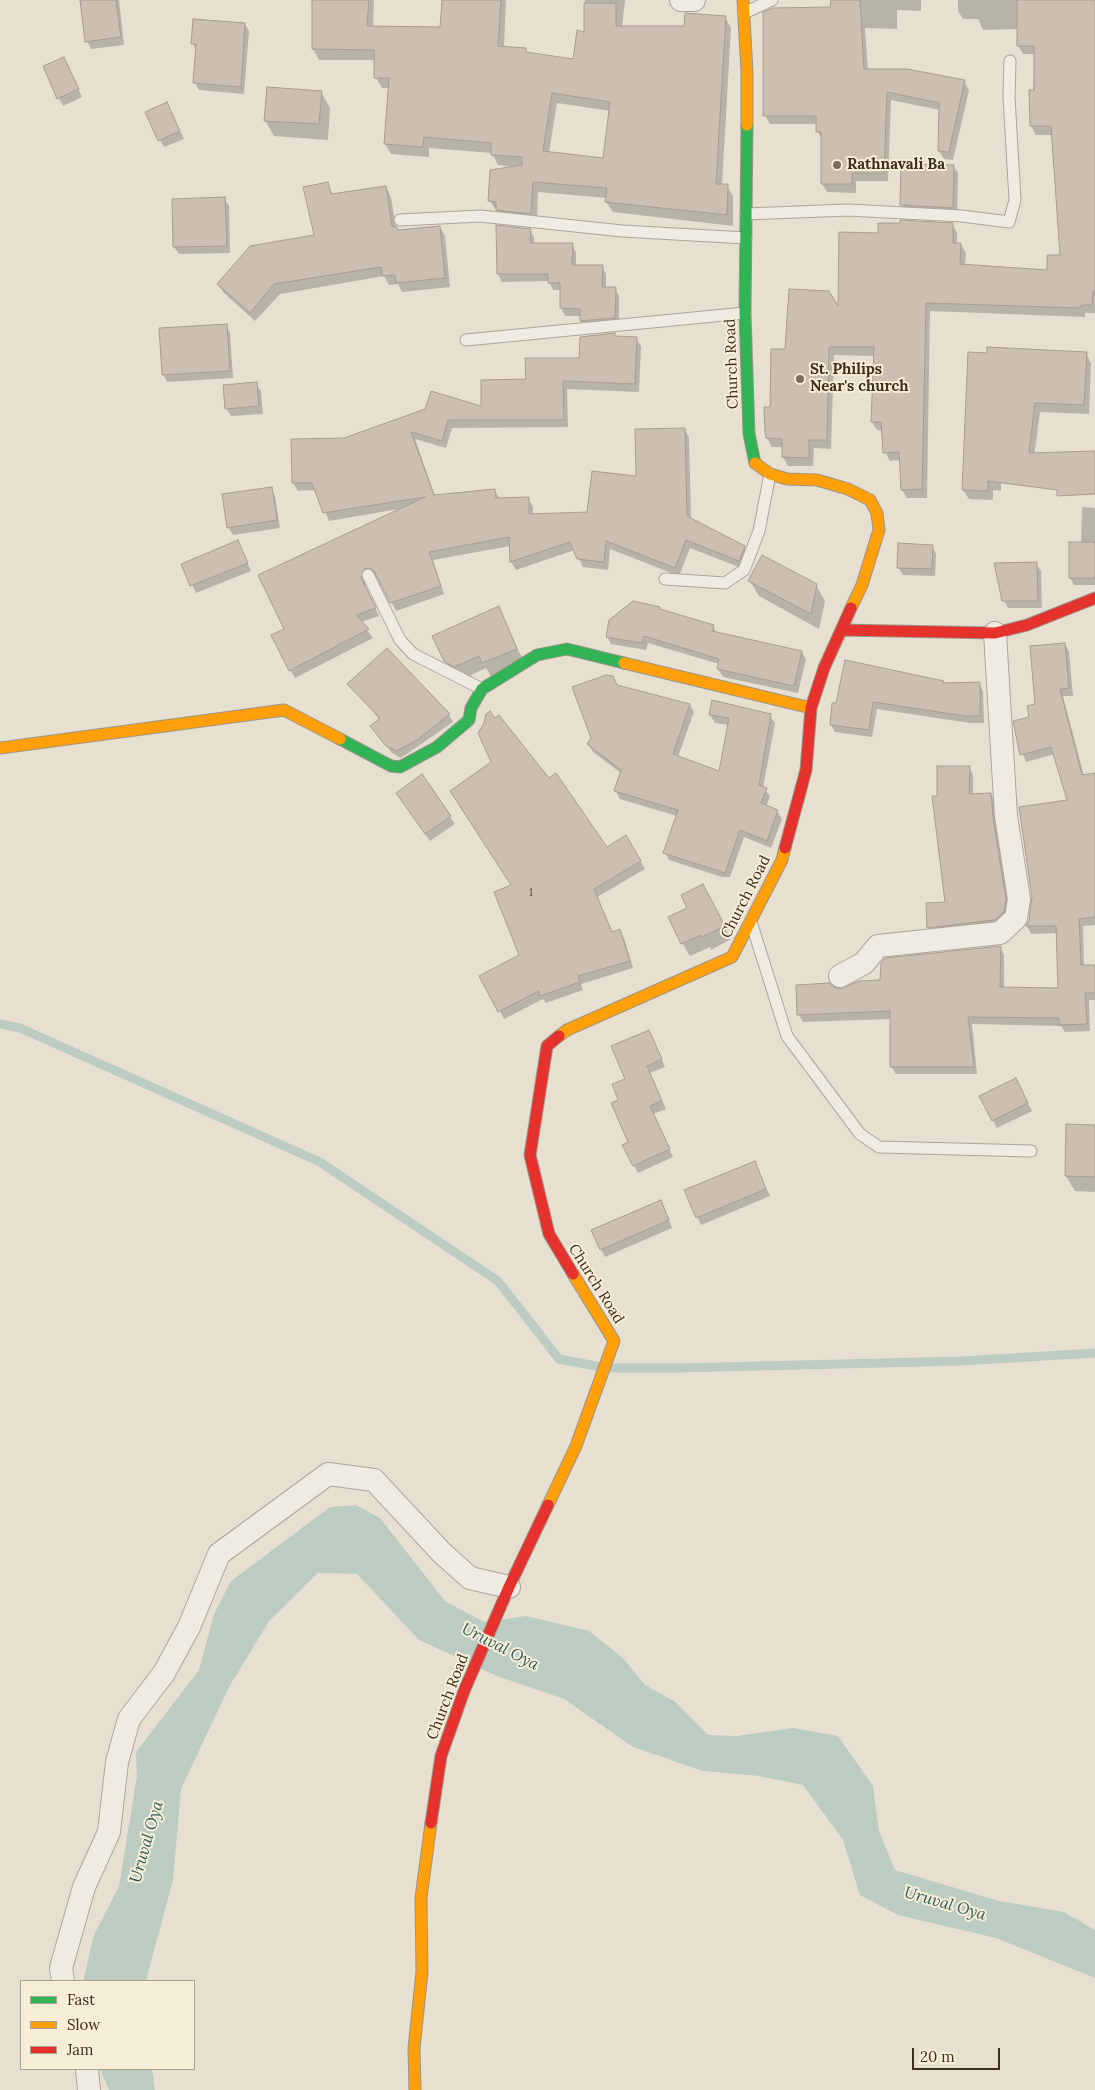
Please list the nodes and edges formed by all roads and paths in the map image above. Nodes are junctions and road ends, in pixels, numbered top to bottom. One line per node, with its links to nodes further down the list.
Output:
1 (681, 0): 2 (street)
2 (694, 0)
3 (743, 0): 5 (street, Church Road)
4 (772, 0): 5 (lane)
5 (744, 13): 7 (street, Church Road)
6 (1010, 61): 7 (lane)
7 (746, 214): 9 (street, Church Road)
8 (400, 220): 9 (lane)
9 (746, 238): 10 (street, Church Road)
10 (745, 312): 11 (lane); 12 (street, Church Road)
11 (466, 340)
12 (770, 474): 14 (lane); 16 (street, Church Road)
13 (368, 576): 18 (lane)
14 (665, 579)
15 (1095, 598): 17 (street)
16 (841, 630): 17 (street); 19 (street, Church Road)
17 (995, 633): 22 (street)
18 (482, 688): 19 (street); 20 (street)
19 (810, 708): 21 (street, Church Road)
20 (0, 748)
21 (750, 921): 23 (lane); 24 (street, Church Road)
22 (840, 976)
23 (1032, 1151)
24 (509, 1587): 25 (street); 28 (street, Church Road)
25 (63, 1980)
26 (87, 2070): 27 (street)
27 (89, 2090)
28 (415, 2090)

